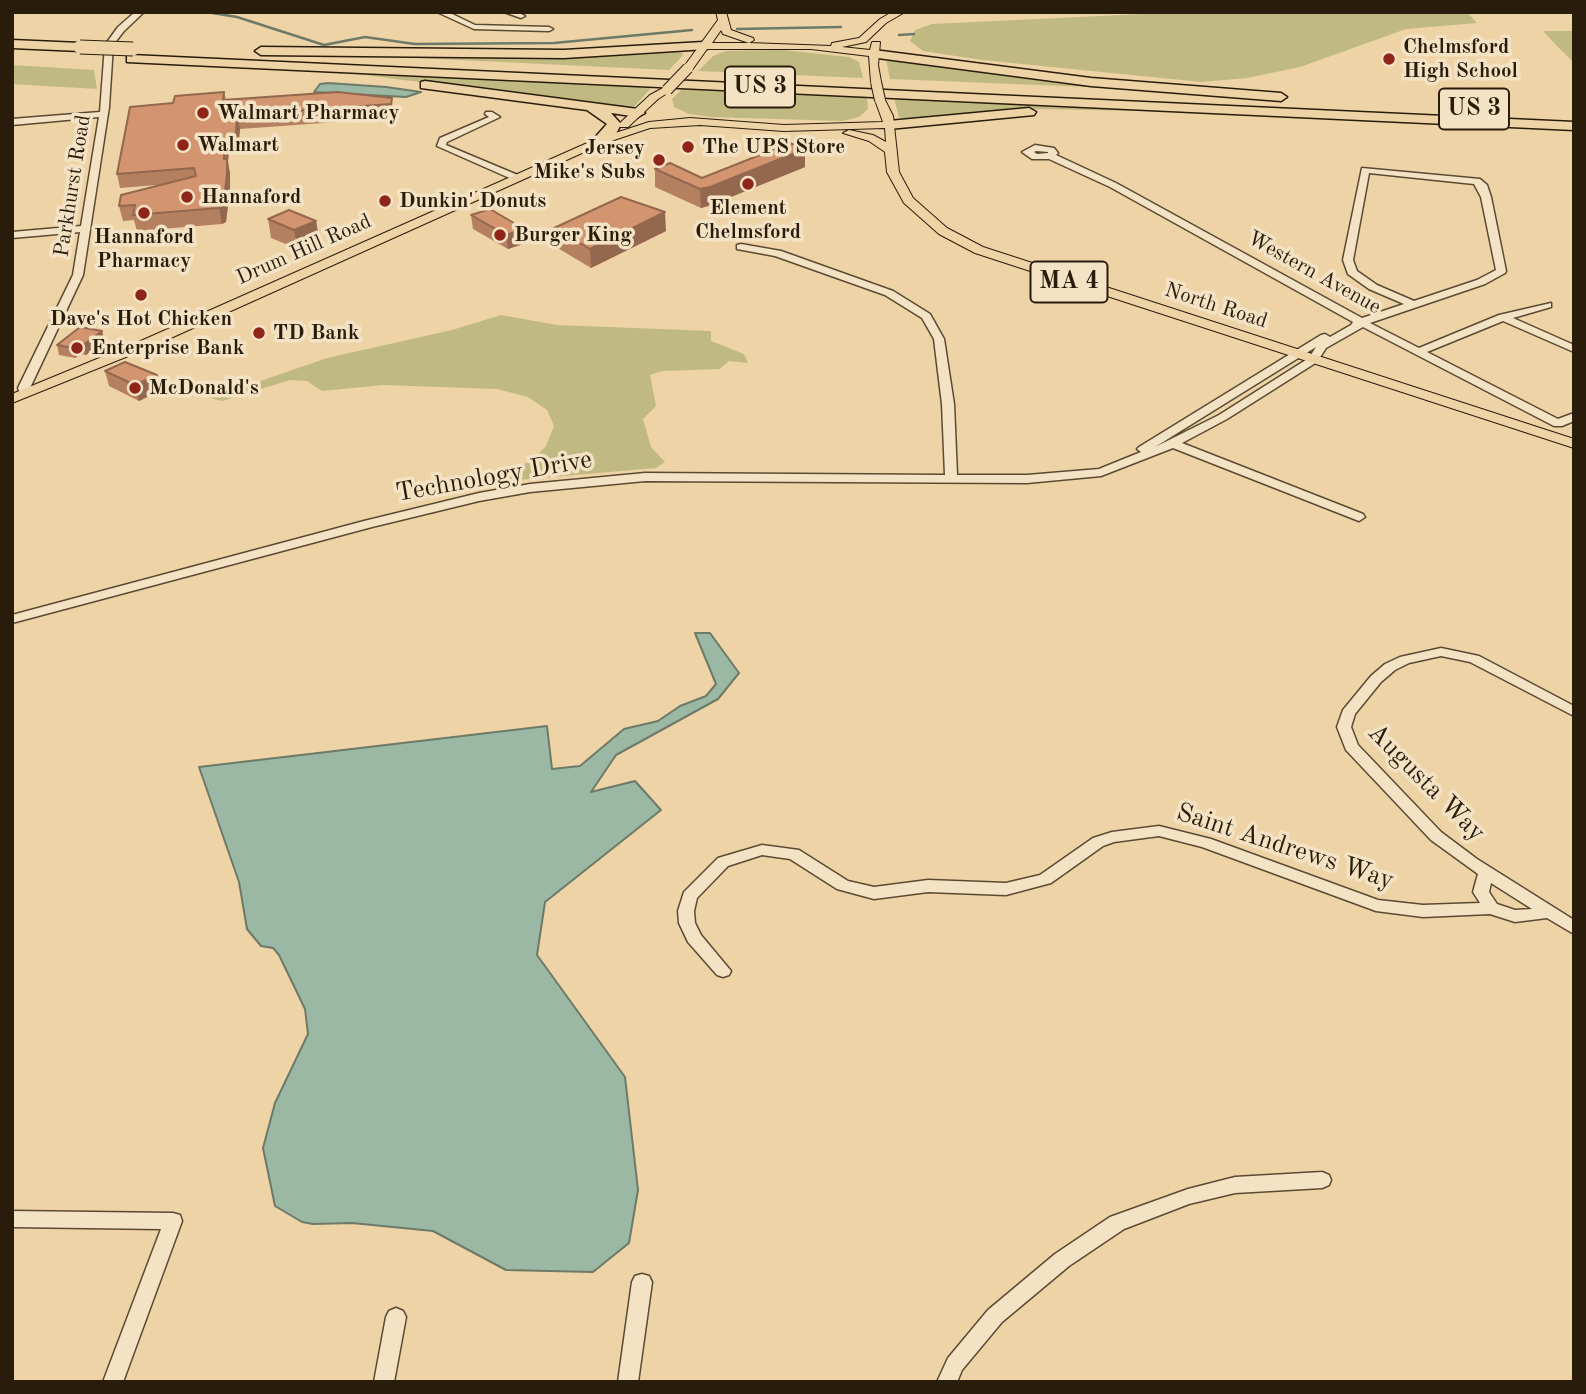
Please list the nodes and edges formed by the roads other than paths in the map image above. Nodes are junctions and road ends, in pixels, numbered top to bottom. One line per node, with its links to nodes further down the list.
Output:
1 (141, 12): 24 (street, Parkhurst Road)
2 (441, 12): 7 (street)
3 (508, 12): 5 (street)
4 (900, 12): 8 (main road)
5 (521, 16)
6 (722, 17): 11 (main road); 12 (main road)
7 (549, 29)
8 (875, 30): 13 (main road); 17 (main road)
9 (12, 44): 14 (highway, US 3)
10 (745, 44): 11 (main road); 12 (main road); 18 (main road)
11 (776, 44): 13 (main road)
12 (703, 46): 16 (highway); 18 (main road)
13 (811, 46): 17 (main road)
14 (80, 52): 15 (highway, US 3); 16 (highway, US 3)
15 (12, 53)
16 (132, 54): 21 (highway); 22 (highway, US 3); 27 (highway, US 3)
17 (874, 54): 20 (main road, MA 4, bridge); 22 (highway)
18 (690, 66): 19 (main road, Drum Hill Road, bridge)
19 (667, 90): 23 (main road, Drum Hill Road); 29 (main road)
20 (880, 102): 30 (main road, MA 4); 32 (main road)
21 (557, 103): 23 (highway); 33 (highway)
22 (1374, 104): 26 (highway, US 3)
23 (638, 113): 29 (main road); 33 (main road, Drum Hill Road)
24 (104, 114): 28 (street); 37 (street, Parkhurst Road)
25 (489, 114): 36 (street)
26 (1574, 114)
27 (1388, 116): 30 (highway); 31 (highway, US 3)
28 (12, 122)
29 (699, 122): 32 (main road); 33 (main road, Drum Hill Road)
30 (889, 125): 32 (main road); 34 (main road, North Road / MA 4)
31 (1574, 126)
32 (805, 128): 34 (main road)
33 (598, 142): 36 (main road, Drum Hill Road)
34 (890, 151): 46 (main road, North Road / MA 4)
35 (1050, 156): 43 (street, Western Avenue)
36 (517, 178): 49 (main road, Drum Hill Road)
37 (86, 229): 38 (street); 48 (street, Parkhurst Road)
38 (12, 235)
39 (741, 247): 55 (street)
40 (1412, 304): 40 (street); 43 (street)
41 (1547, 305): 42 (street)
42 (1503, 317): 44 (street); 45 (street)
43 (1363, 323): 45 (street, Western Avenue); 46 (street, Technology Drive); 47 (street, Technology Drive)
44 (1574, 349)
45 (1418, 352): 51 (street, Western Avenue)
46 (1294, 354): 47 (main road, North Road / MA 4); 54 (street, Technology Drive)
47 (1313, 360): 52 (street, Technology Drive); 53 (main road, North Road / MA 4)
48 (33, 369): 49 (street); 50 (street, Parkhurst Road)
49 (61, 380): 50 (main road, Drum Hill Road)
50 (19, 396)
51 (1574, 416)
52 (1173, 444): 54 (street, Technology Drive); 56 (street)
53 (1574, 444)
54 (1122, 464): 55 (street, Technology Drive)
55 (951, 478): 57 (street, Technology Drive)
56 (1359, 517)
57 (12, 618)
58 (1574, 712): 59 (street, Augusta Way)
59 (1486, 872): 60 (street); 61 (street, Augusta Way)
60 (1491, 908): 61 (street, Saint Andrews Way); 63 (street, Saint Andrews Way)
61 (1545, 913): 62 (street, Augusta Way)
62 (1574, 929)
63 (723, 971)
64 (1322, 1180): 71 (street)
65 (12, 1219): 68 (street)
66 (642, 1282): 70 (street)
67 (396, 1317): 69 (street)
68 (113, 1382)
69 (384, 1382)
70 (628, 1382)
71 (947, 1382)

